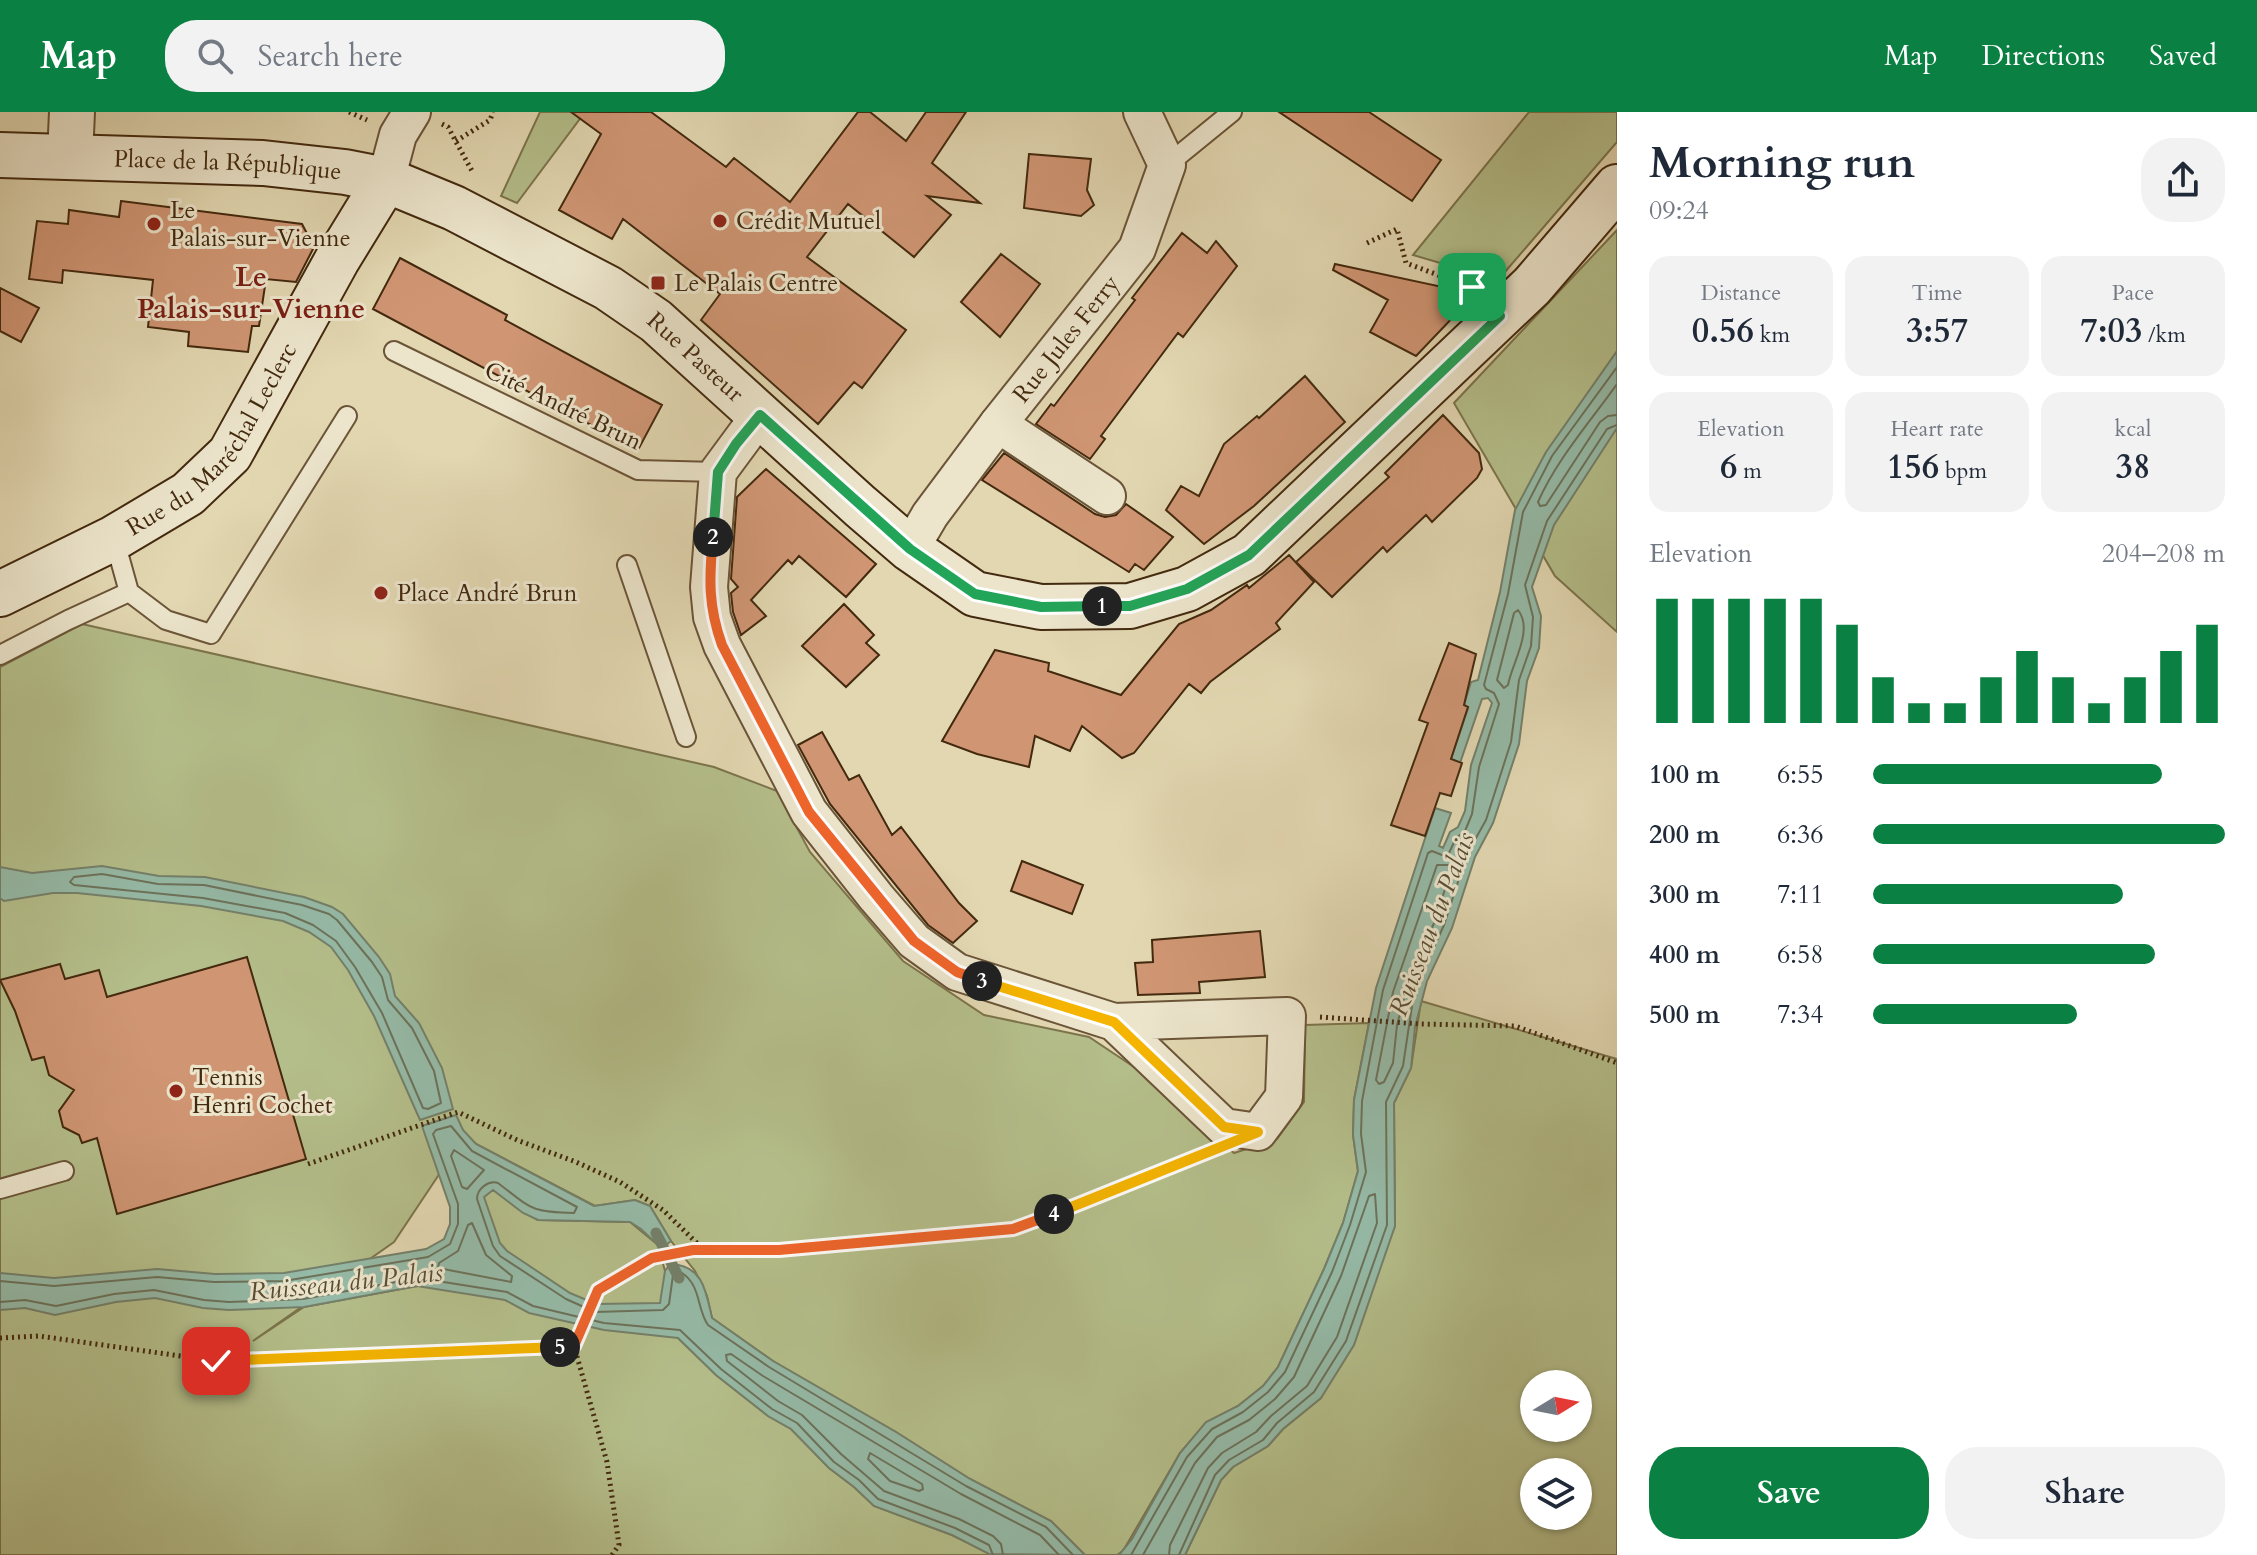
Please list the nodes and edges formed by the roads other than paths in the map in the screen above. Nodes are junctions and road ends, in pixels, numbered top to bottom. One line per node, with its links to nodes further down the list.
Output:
1 (72, 112): 6 (main road)
2 (412, 112): 8 (street)
3 (1142, 112): 7 (street)
4 (1232, 112): 7 (lane)
5 (0, 155): 6 (main road, Place de la République)
6 (70, 156): 8 (main road, Place de la République)
7 (1167, 165): 13 (street, Rue Jules Ferry)
8 (386, 180): 11 (main road, Rue Pasteur); 16 (main road, Rue du Maréchal Leclerc)
9 (1617, 187): 17 (main road, Rue Pasteur)
10 (394, 351): 14 (lane, Cité André Brun)
11 (760, 415): 14 (street); 17 (main road, Rue Pasteur)
12 (347, 416): 19 (lane)
13 (998, 424): 15 (street); 17 (street, Rue Jules Ferry)
14 (718, 472): 23 (street)
15 (1107, 496)
16 (114, 538): 19 (lane); 20 (main road, Rue du Maréchal Leclerc)
17 (910, 549)
18 (627, 565): 22 (lane)
19 (129, 592): 21 (lane)
20 (0, 594)
21 (0, 655)
22 (686, 737)
23 (1114, 1022): 23 (street)
24 (64, 1171): 25 (lane)
25 (0, 1189)

